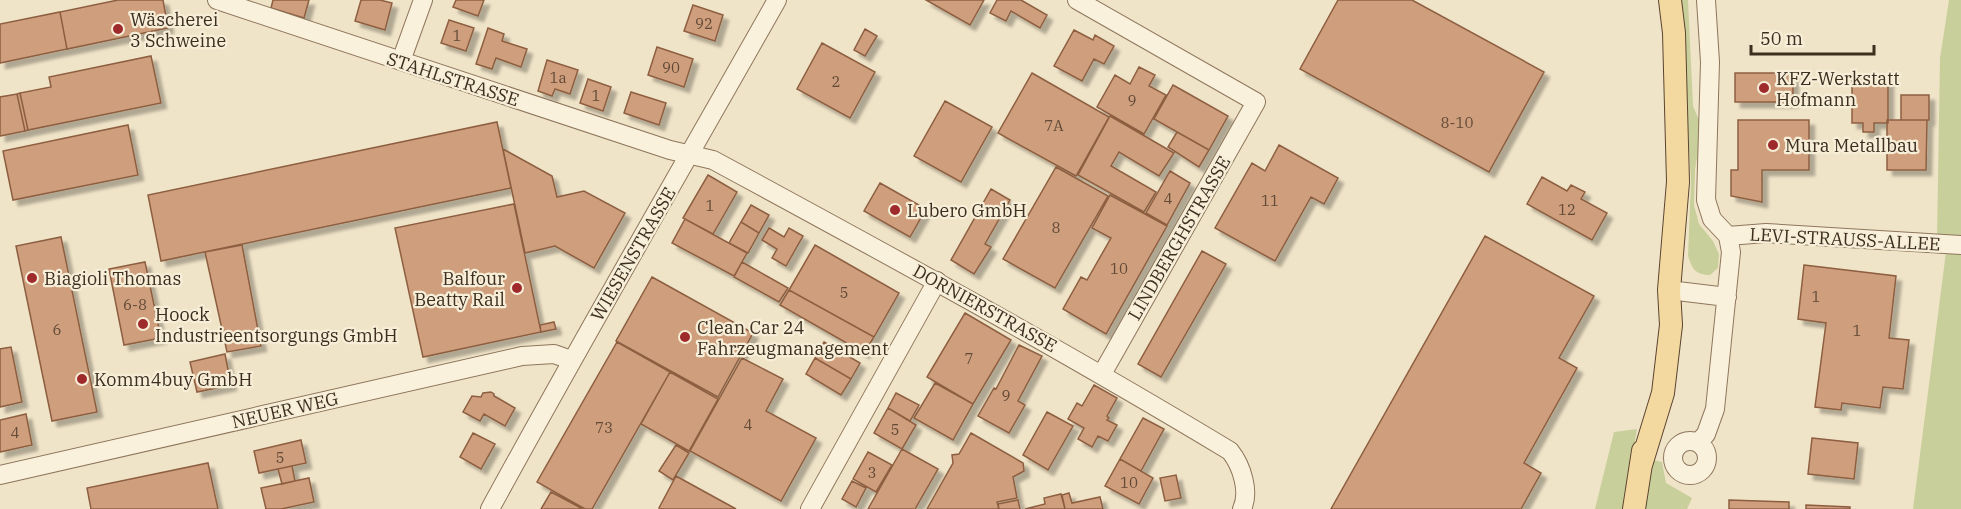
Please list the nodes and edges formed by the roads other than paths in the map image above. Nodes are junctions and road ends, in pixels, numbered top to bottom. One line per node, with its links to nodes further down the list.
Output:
1 (217, 0): 7 (street, STAHLSTRASSE)
2 (423, 0): 7 (street)
3 (777, 0): 8 (street, WIESENSTRASSE)
4 (1077, 0): 15 (street, LINDBERGHSTRASSE)
5 (1670, 0): 12 (main road)
6 (1706, 0): 9 (street)
7 (401, 61): 8 (street, STAHLSTRASSE)
8 (691, 153): 11 (street, DORNIERSTRASSE); 14 (street, WIESENSTRASSE)
9 (1728, 236): 10 (street, LEVI-STRAUSS-ALLEE); 13 (street)
10 (1961, 245)
11 (937, 281): 15 (street, DORNIERSTRASSE); 20 (street)
12 (1669, 290): 13 (street); 21 (main road)
13 (1727, 297): 16 (street)
14 (571, 360): 17 (street, NEUER WEG); 19 (street, WIESENSTRASSE)
15 (1102, 374): 18 (street, DORNIERSTRASSE)
16 (1698, 444)
17 (0, 475)
18 (1244, 502)
19 (490, 509)
20 (810, 509)
21 (1634, 509)

